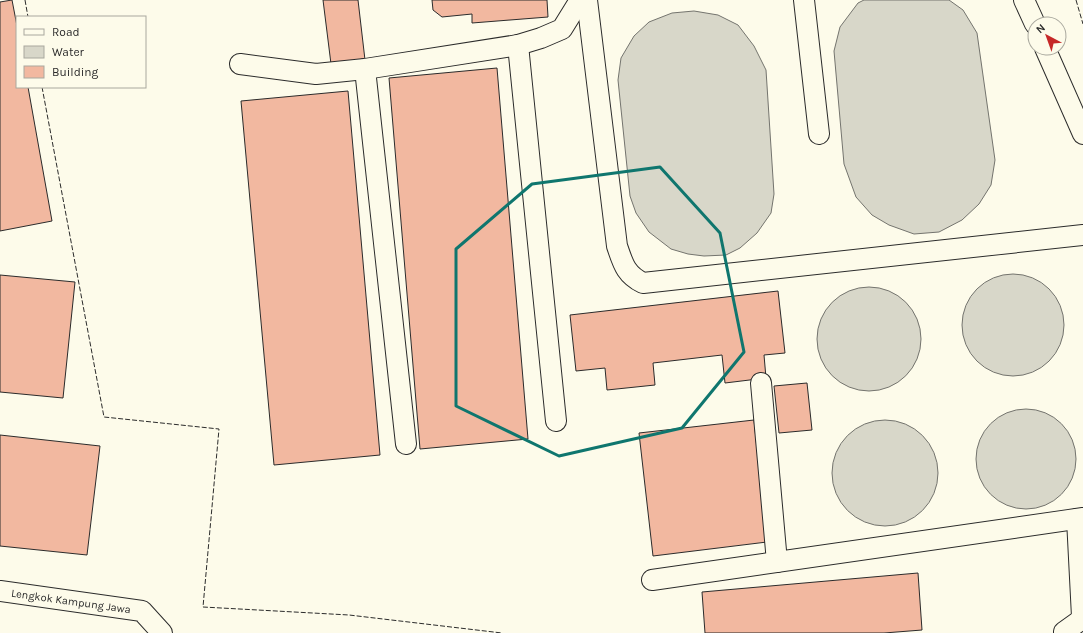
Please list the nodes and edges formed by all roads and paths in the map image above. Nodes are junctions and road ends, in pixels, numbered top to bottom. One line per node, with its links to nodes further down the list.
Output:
1 (580, 0): 6 (street)
2 (587, 0): 12 (street)
3 (804, 0): 10 (street)
4 (1024, 0): 5 (street)
5 (1031, 16)
6 (518, 45): 9 (street); 14 (street)
7 (1049, 56): 11 (street)
8 (240, 64): 9 (street)
9 (365, 69): 15 (street)
10 (819, 134)
11 (1083, 134)
12 (1083, 235)
13 (761, 383): 17 (street)
14 (556, 420)
15 (406, 444)
16 (1080, 518): 17 (street); 20 (street)
17 (776, 562): 18 (street)
18 (652, 580)
19 (0, 591): 21 (street, Lengkok Kampung Jawa)
20 (1064, 632)
21 (162, 633)

